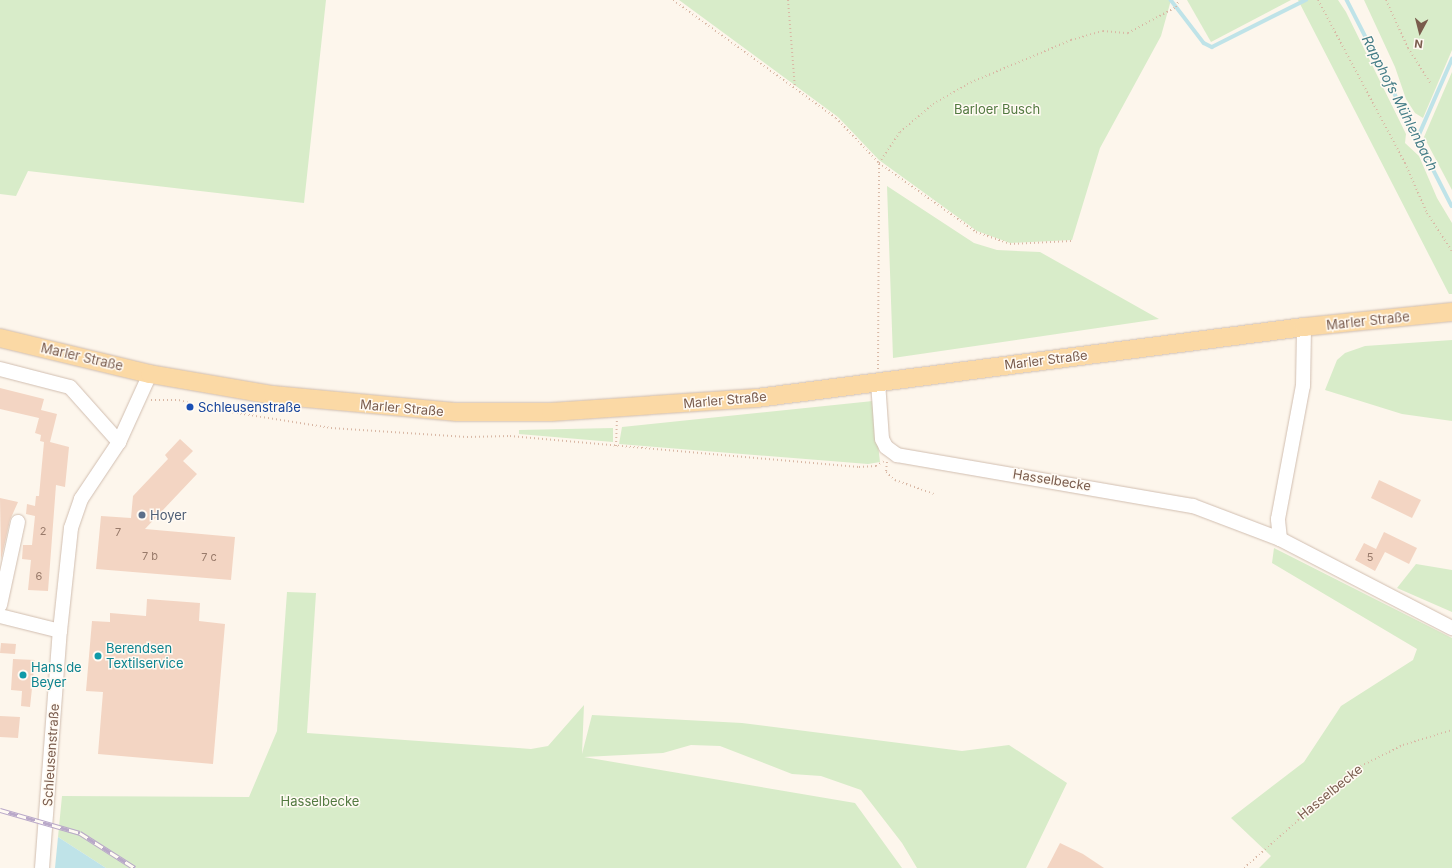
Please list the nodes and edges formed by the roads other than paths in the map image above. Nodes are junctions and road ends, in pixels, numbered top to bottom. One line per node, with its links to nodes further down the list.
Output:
1 (1450, 313): 2 (main road, Marler Straße)
2 (1304, 327): 6 (main road, Marler Straße); 9 (street)
3 (0, 338): 5 (main road, Marler Straße)
4 (0, 369): 7 (street)
5 (150, 374): 6 (main road, Marler Straße); 7 (street, Schleusenstraße)
6 (878, 382): 9 (street, Hasselbecke)
7 (119, 442): 14 (street, Schleusenstraße)
8 (18, 522): 10 (street)
9 (1280, 539): 13 (street, Hasselbecke)
10 (3, 572): 11 (street)
11 (0, 605)
12 (0, 616): 14 (street)
13 (1452, 628)
14 (60, 632): 15 (street, Schleusenstraße)
15 (42, 868)

